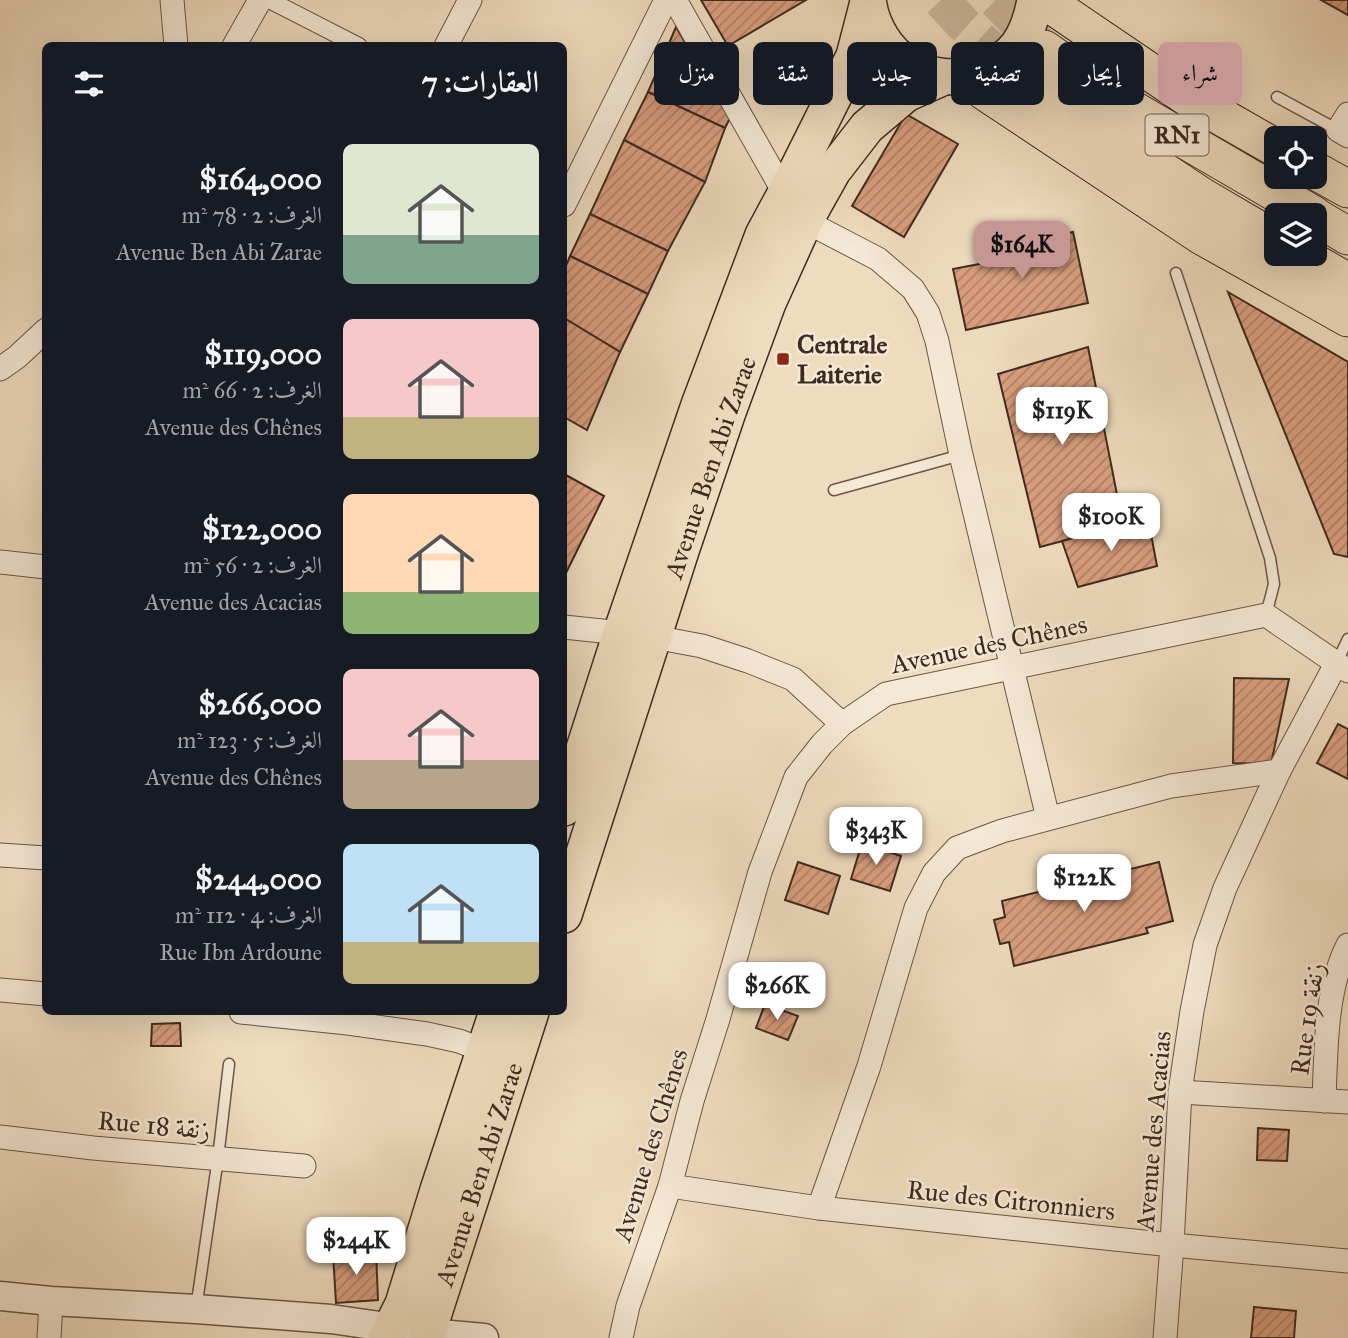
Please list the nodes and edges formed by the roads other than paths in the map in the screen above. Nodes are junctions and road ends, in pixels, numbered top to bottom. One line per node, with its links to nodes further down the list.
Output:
1 (172, 0): 10 (street)
2 (260, 0): 11 (street)
3 (269, 0): 12 (street)
4 (470, 0): 13 (street)
5 (666, 0): 25 (street)
6 (675, 0): 27 (street)
7 (1035, 0): 14 (main road, Avenue Ben Abi Zarae)
8 (1044, 0): 22 (highway)
9 (868, 1): 16 (main road); 27 (main road, Avenue Ben Abi Zarae)
10 (176, 42)
11 (236, 42)
12 (351, 42)
13 (448, 42)
14 (1019, 42)
15 (1044, 48): 26 (highway, RN1)
16 (951, 75)
17 (951, 78): 27 (main road, Avenue Ben Abi Zarae)
18 (1044, 92): 29 (highway, RN1)
19 (1278, 97): 21 (lane)
20 (1005, 105): 34 (highway)
21 (1345, 127)
22 (1264, 141)
23 (1327, 177): 24 (highway)
24 (1348, 189)
25 (567, 199)
26 (1293, 203)
27 (795, 208): 37 (street); 43 (main road, Avenue Ben Abi Zarae)
28 (1327, 223): 30 (highway, RN1)
29 (1264, 233)
30 (1348, 236)
31 (1320, 266): 33 (highway)
32 (1176, 273): 41 (lane)
33 (1348, 282)
34 (1348, 318)
35 (42, 333): 36 (street)
36 (5, 359)
37 (961, 454): 38 (lane); 45 (street)
38 (834, 490)
39 (0, 562): 40 (street)
40 (42, 567)
41 (1266, 615): 45 (street, Avenue des Chênes); 46 (street)
42 (567, 627): 43 (street)
43 (637, 635): 47 (street); 48 (main road, Avenue Ben Abi Zarae); 54 (main road, Avenue Ben Abi Zarae)
44 (1348, 639): 46 (lane)
45 (1011, 667): 47 (street, Avenue des Chênes); 51 (street)
46 (1342, 668): 49 (street, Avenue des Acacias)
47 (842, 724): 70 (street, Avenue des Chênes)
48 (572, 756): 50 (main road, Avenue Ben Abi Zarae)
49 (1279, 771): 51 (street); 64 (street, Avenue des Acacias)
50 (567, 788)
51 (1048, 818): 71 (street)
52 (0, 855): 53 (street)
53 (42, 858)
54 (567, 903)
55 (1348, 945): 65 (street, Rue 19 زنقة)
56 (0, 990): 57 (street)
57 (42, 994)
58 (306, 1015): 61 (street)
59 (496, 1015): 62 (main road, Avenue Ben Abi Zarae)
60 (530, 1015): 78 (main road, Avenue Ben Abi Zarae)
61 (349, 1017): 62 (street)
62 (485, 1051): 77 (main road, Avenue Ben Abi Zarae)
63 (229, 1064): 68 (lane)
64 (1180, 1092): 65 (street); 72 (street, Avenue des Acacias)
65 (1324, 1101): 66 (street)
66 (1348, 1102)
67 (0, 1137): 68 (street, Rue 18 زنقة)
68 (218, 1158): 69 (street, Rue 18 زنقة); 76 (lane)
69 (304, 1166)
70 (670, 1186): 71 (street, Rue des Citronniers); 81 (street, Avenue des Chênes)
71 (819, 1208): 72 (street, Rue des Citronniers)
72 (1172, 1245): 73 (street, Rue des Citronniers); 82 (street, Avenue des Acacias)
73 (1348, 1261)
74 (0, 1296): 75 (street)
75 (51, 1301): 76 (street); 79 (street)
76 (196, 1309): 77 (street)
77 (389, 1333): 78 (street)
78 (427, 1336): 80 (street)
79 (50, 1338)
80 (484, 1338)
81 (621, 1338)
82 (1165, 1338)

